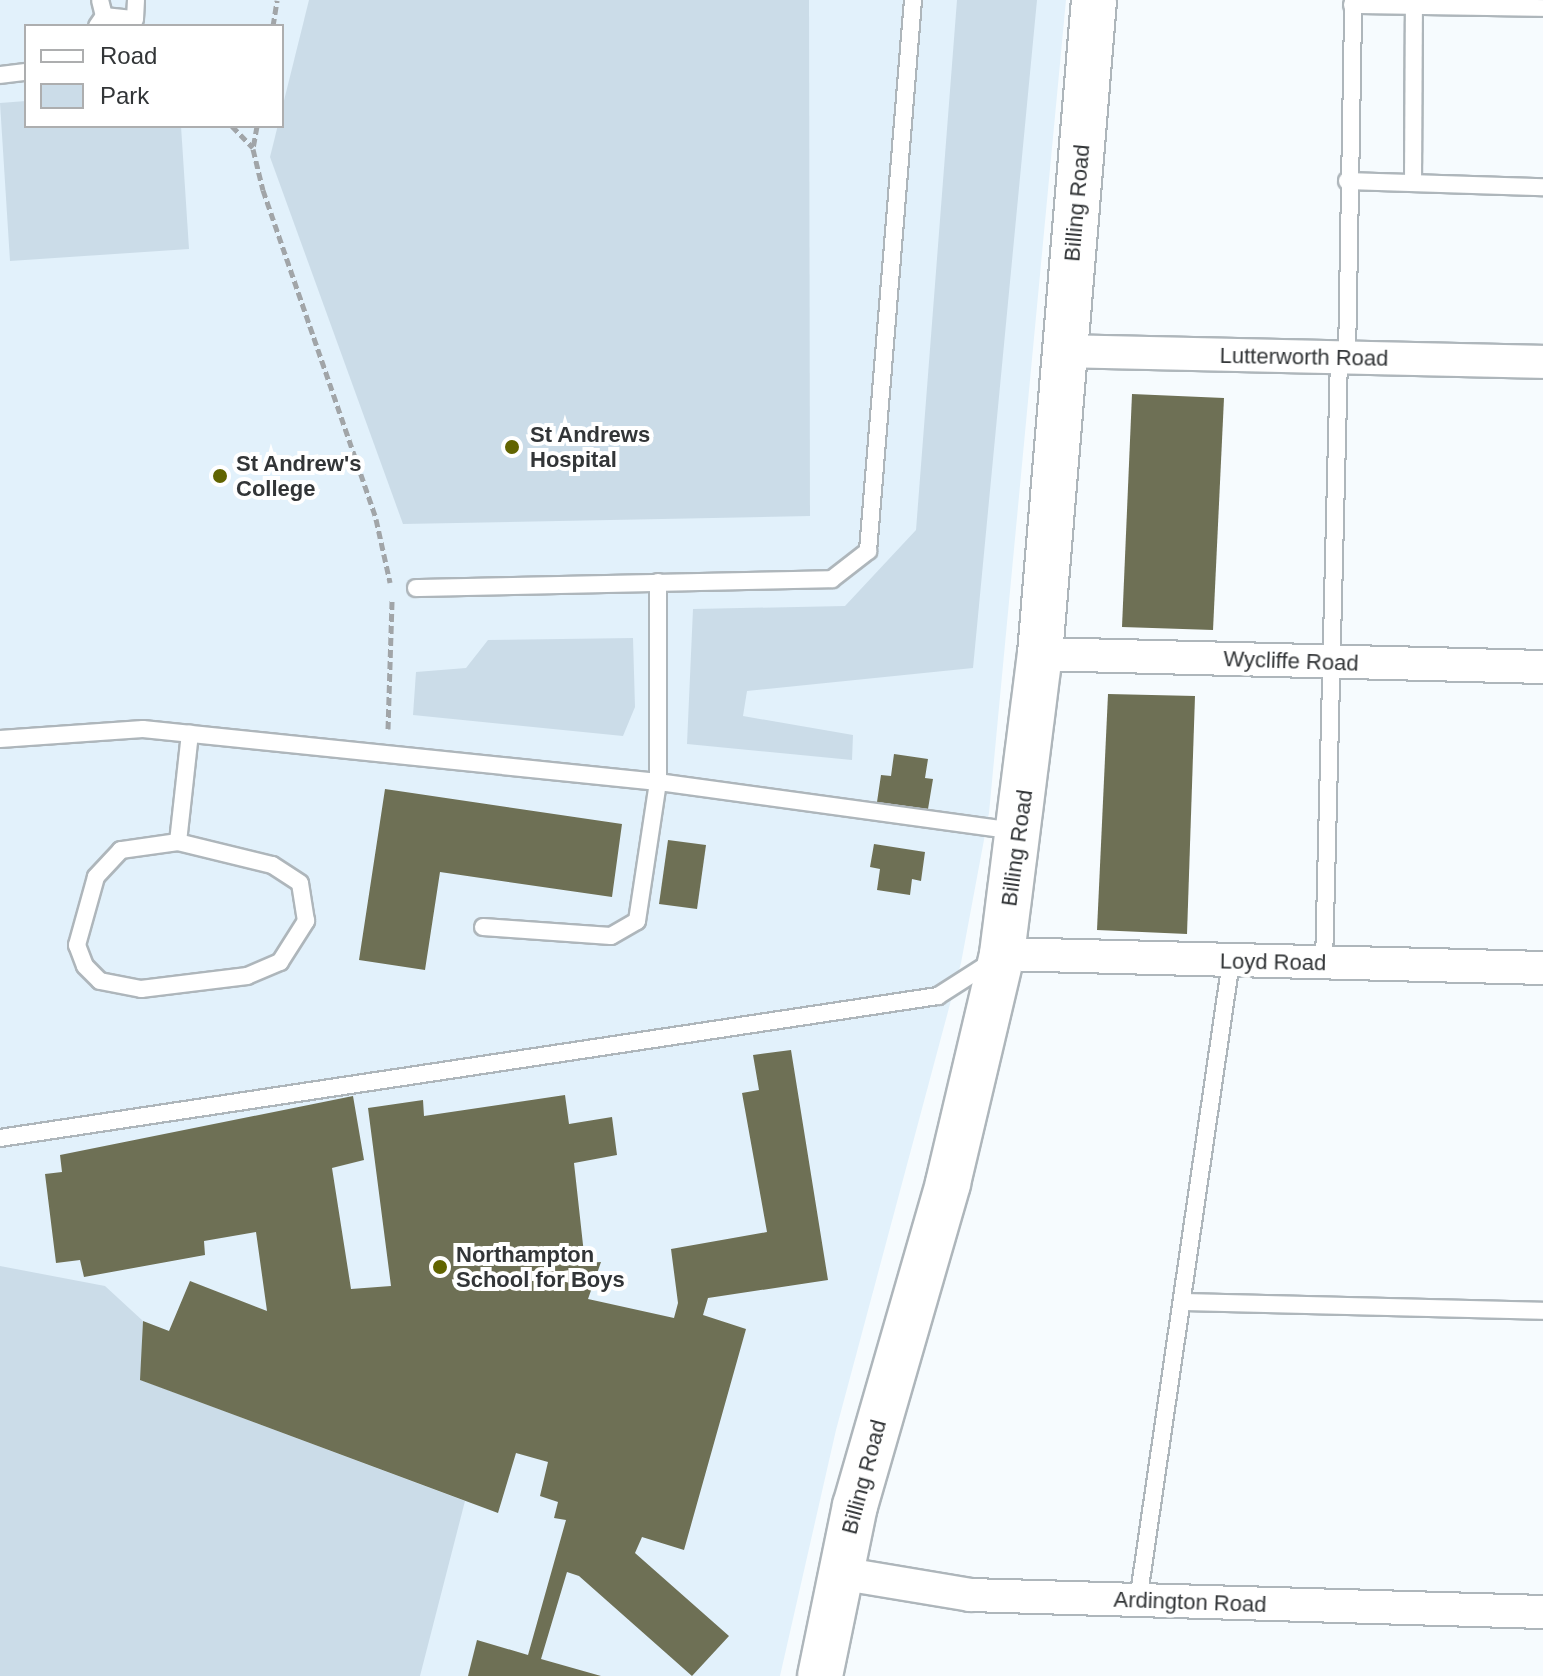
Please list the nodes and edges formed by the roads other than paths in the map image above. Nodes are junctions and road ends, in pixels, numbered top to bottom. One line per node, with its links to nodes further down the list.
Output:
1 (136, 0): 7 (lane)
2 (913, 0): 16 (lane)
3 (1094, 0): 13 (street, Billing Road)
4 (1352, 2): 5 (lane); 10 (lane)
5 (1414, 6): 6 (lane); 11 (lane)
6 (1543, 8)
7 (101, 14)
8 (24, 72): 9 (lane)
9 (0, 75)
10 (1347, 181): 11 (lane); 14 (lane)
11 (1413, 183): 12 (lane)
12 (1543, 187)
13 (1065, 351): 14 (street, Lutterworth Road); 18 (street, Billing Road)
14 (1343, 358): 15 (street, Lutterworth Road); 19 (lane)
15 (1543, 362)
16 (658, 582): 17 (lane); 23 (lane)
17 (416, 588)
18 (1040, 654): 19 (street, Wycliffe Road); 24 (street, Billing Road)
19 (1333, 662): 20 (street, Wycliffe Road); 29 (lane)
20 (1543, 667)
21 (190, 734): 22 (lane); 23 (lane); 25 (lane)
22 (0, 739)
23 (658, 782): 24 (lane); 26 (lane)
24 (1019, 831): 27 (street, Billing Road)
25 (178, 842): 25 (lane)
26 (483, 927)
27 (1002, 954): 28 (street, Loyd Road); 31 (lane); 34 (street, Billing Road)
28 (1231, 961): 29 (street, Loyd Road); 32 (lane)
29 (1324, 963): 30 (street, Loyd Road)
30 (1543, 968)
31 (0, 1138)
32 (1182, 1302): 33 (lane); 35 (lane)
33 (1543, 1311)
34 (839, 1573): 35 (street, Ardington Road); 37 (street, Billing Road)
35 (1138, 1601): 36 (street, Ardington Road)
36 (1543, 1612)
37 (820, 1676)

